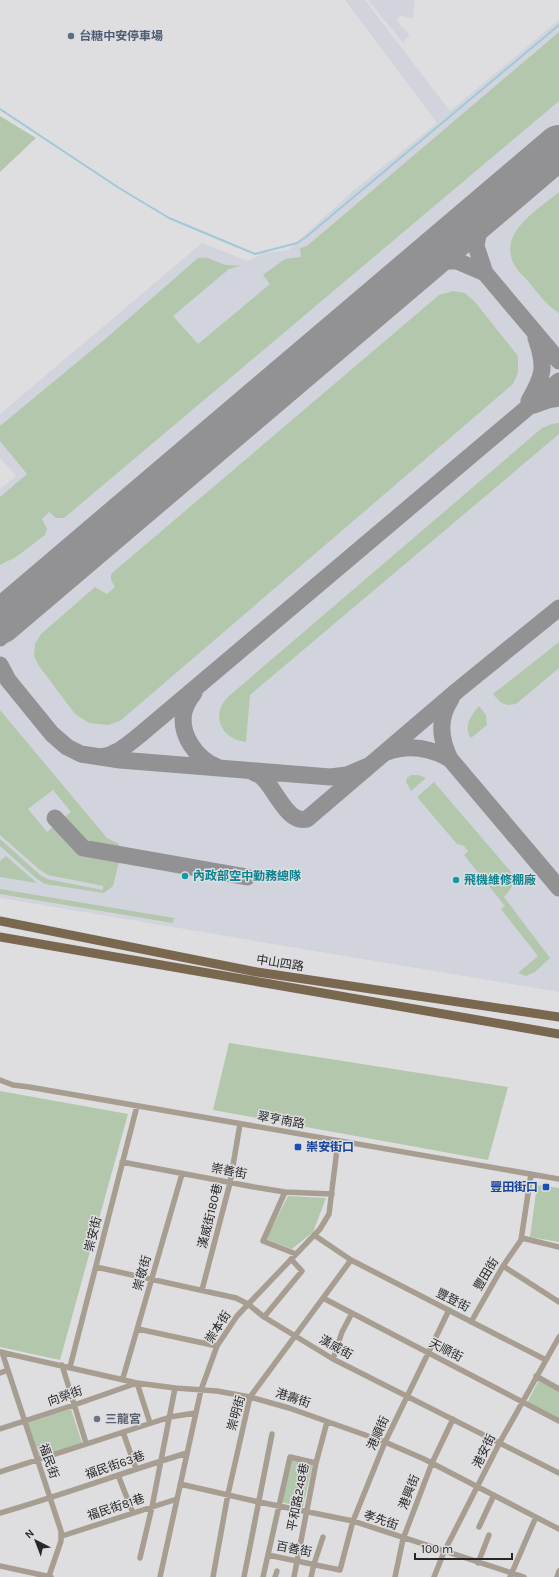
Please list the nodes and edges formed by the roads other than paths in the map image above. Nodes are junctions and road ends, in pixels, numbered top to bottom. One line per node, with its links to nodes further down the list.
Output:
1 (0, 921): 3 (main road, 中山四路)
2 (0, 937): 4 (main road, 中山四路)
3 (559, 1017)
4 (559, 1034)
5 (0, 1080): 6 (street, 翠亨南路)
6 (137, 1106): 7 (street, 翠亨南路); 9 (street, 崇安街)
7 (240, 1124): 8 (street, 翠亨南路); 13 (street, 漢威街180巷)
8 (338, 1141): 11 (street, 翠亨南路); 15 (street, 崇本街)
9 (122, 1162): 10 (street, 崇善街); 23 (street, 崇安街)
10 (182, 1174): 13 (street, 崇善街); 24 (street, 崇敬街)
11 (531, 1174): 12 (street, 翠亨南路); 17 (street, 豐田街)
12 (559, 1179)
13 (230, 1183): 14 (street, 崇善街); 25 (street, 漢威街180巷)
14 (285, 1192): 15 (street, 崇善街); 19 (street)
15 (332, 1194): 16 (street, 崇本街)
16 (314, 1235): 19 (street, 崇本街); 21 (street, 豐登街)
17 (522, 1238): 18 (street); 22 (street, 豐田街)
18 (559, 1247)
19 (296, 1254): 20 (street, 崇本街)
20 (291, 1259): 28 (street, 崇本街); 31 (street)
21 (350, 1260): 26 (street, 崇明街); 29 (street, 豐登街)
22 (503, 1266): 27 (street); 32 (street, 豐田街)
23 (96, 1267): 24 (street, 漢威街); 42 (street, 崇安街)
24 (151, 1280): 25 (street, 漢威街); 33 (street, 崇敬街)
25 (202, 1290): 28 (street, 漢威街)
26 (323, 1298): 30 (street, 天順街); 34 (street, 崇明街)
27 (559, 1302)
28 (248, 1304): 31 (street, 漢威街); 36 (street, 崇本街)
29 (449, 1310): 32 (street, 豐登街); 38 (street, 港順街)
30 (352, 1313): 38 (street, 天順街); 39 (street)
31 (264, 1317): 34 (street, 漢威街)
32 (471, 1322): 40 (street, 豐登街)
33 (138, 1329): 36 (street); 46 (street, 崇敬街)
34 (295, 1336): 39 (street, 漢威街); 52 (street, 崇明街)
35 (559, 1337): 40 (street, 港安街)
36 (217, 1346): 50 (street, 崇本街)
37 (1, 1352): 41 (street, 港壽街); 43 (street, 福民街)
38 (428, 1353): 51 (street, 港順街); 53 (street, 天順街)
39 (333, 1359): 51 (street, 漢威街)
40 (546, 1360): 45 (street, 港安街)
41 (62, 1365): 42 (street, 港壽街); 54 (street)
42 (70, 1367): 46 (street, 港壽街)
43 (8, 1370): 44 (street); 59 (street, 福民街)
44 (0, 1372)
45 (536, 1376): 49 (street); 53 (street, 港安街)
46 (123, 1378): 47 (street, 港壽街)
47 (137, 1382): 48 (street, 港壽街); 54 (street, 向榮街); 61 (street)
48 (175, 1388): 50 (street, 港壽街); 56 (street)
49 (559, 1389)
50 (201, 1390): 52 (street, 港壽街); 55 (street, 崇本街)
51 (408, 1396): 57 (street, 漢威街); 65 (street, 港順街)
52 (250, 1397): 60 (street, 港壽街); 79 (street, 崇明街)
53 (523, 1402): 58 (street, 天順街); 66 (street, 港安街)
54 (74, 1405): 59 (street, 向榮街); 67 (street)
55 (195, 1413): 56 (street); 68 (street, 崇本街)
56 (170, 1417): 61 (street); 70 (street)
57 (453, 1419): 66 (street, 漢威街); 72 (street, 港興街)
58 (559, 1421)
59 (25, 1422): 62 (street, 向榮街); 69 (street, 福民街)
60 (327, 1422): 65 (street, 港壽街); 71 (street, 平和路248巷)
61 (150, 1423): 63 (street)
62 (0, 1429)
63 (123, 1432): 67 (street); 73 (street)
64 (272, 1434): 83 (street)
65 (385, 1442): 72 (street, 港壽街); 90 (street, 港順街)
66 (500, 1442): 75 (street, 漢威街); 78 (street, 港安街)
67 (86, 1443): 69 (street)
68 (187, 1453): 70 (street, 福民街63巷); 77 (street, 崇本街)
69 (37, 1460): 74 (street); 81 (street, 福民街)
70 (161, 1461): 73 (street, 福民街63巷); 85 (street)
71 (316, 1463): 84 (street, 百善街); 86 (street, 平和路248巷)
72 (432, 1463): 78 (street, 港壽街); 96 (street, 港興街)
73 (136, 1469): 76 (street, 福民街63巷)
74 (0, 1472)
75 (559, 1473)
76 (118, 1475): 81 (street, 福民街63巷); 88 (street)
77 (180, 1484): 79 (street, 孝先街); 82 (street, 崇本街)
78 (479, 1487): 80 (street, 港壽街); 97 (street, 港安街)
79 (228, 1494): 83 (street, 孝先街); 109 (street, 崇明街)
80 (494, 1495): 89 (street, 港壽街); 91 (street)
81 (50, 1499): 87 (street, 福民街63巷); 94 (street, 福民街)
82 (177, 1499): 85 (street, 福民街81巷); 108 (street, 崇本街)
83 (259, 1502): 84 (street, 孝先街); 110 (street)
84 (278, 1506): 86 (street, 孝先街); 98 (street, 百善街)
85 (152, 1507): 88 (street, 福民街81巷); 99 (street)
86 (306, 1512): 90 (street, 孝先街); 100 (street, 平和路248巷)
87 (0, 1513)
88 (133, 1513): 94 (street, 福民街81巷)
89 (536, 1517): 92 (street, 港壽街); 106 (street)
90 (353, 1521): 96 (street, 孝先街); 104 (street, 港順街)
91 (479, 1527)
92 (559, 1529)
93 (489, 1534): 101 (street)
94 (62, 1536): 107 (street)
95 (323, 1537): 102 (street)
96 (403, 1539): 97 (street, 孝先街); 114 (street, 港興街)
97 (444, 1552): 101 (street, 孝先街); 115 (street, 港安街)
98 (268, 1555): 100 (street, 百善街); 111 (street)
99 (140, 1558)
100 (297, 1560): 102 (street, 百善街); 112 (street, 平和路248巷)
101 (478, 1563): 106 (street, 孝先街)
102 (314, 1564): 104 (street, 百善街); 113 (street)
103 (0, 1566): 107 (street)
104 (340, 1570)
105 (559, 1571): 117 (street)
106 (511, 1575): 116 (street, 孝先街)
107 (50, 1577)
108 (160, 1577)
109 (212, 1577)
110 (244, 1577)
111 (263, 1577)
112 (294, 1577)
113 (311, 1577)
114 (395, 1577)
115 (434, 1577)
116 (524, 1577)
117 (557, 1577)

